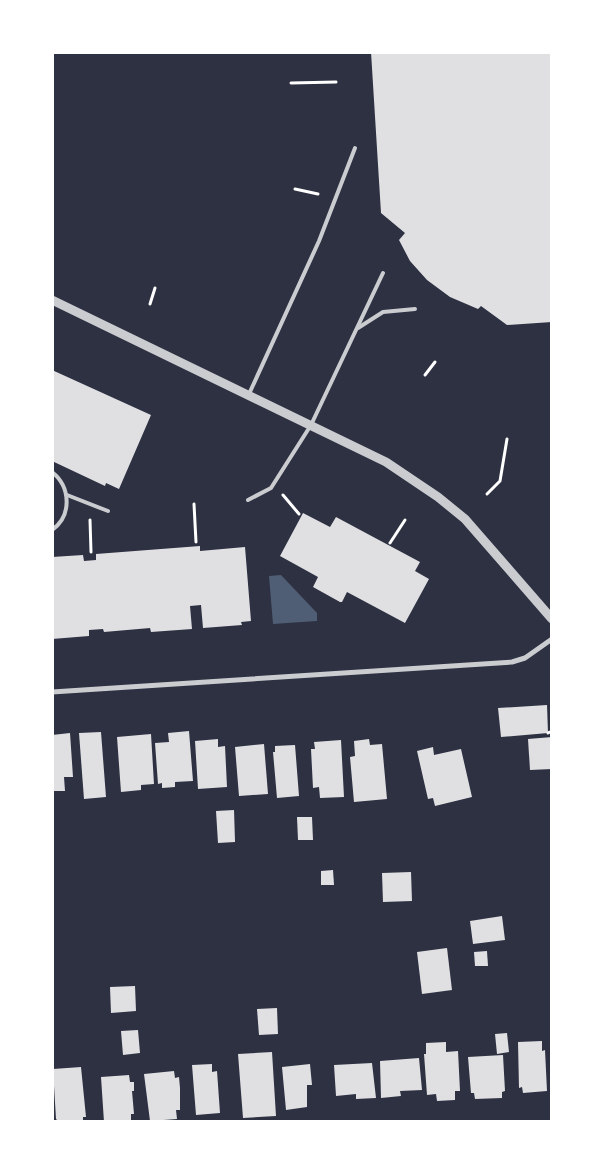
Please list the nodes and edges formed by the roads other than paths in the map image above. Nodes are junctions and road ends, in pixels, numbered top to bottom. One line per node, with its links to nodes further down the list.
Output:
1 (355, 148): 6 (lane)
2 (383, 273): 5 (lane)
3 (52, 300): 6 (street)
4 (415, 309): 5 (lane)
5 (356, 329): 7 (lane)
6 (249, 394): 7 (street)
7 (311, 425): 10 (lane); 13 (street)
8 (52, 472): 9 (lane)
9 (67, 495): 11 (lane); 12 (lane)
10 (248, 500)
11 (108, 511)
12 (52, 530)
13 (552, 619)
14 (552, 639): 15 (street)
15 (52, 692)

